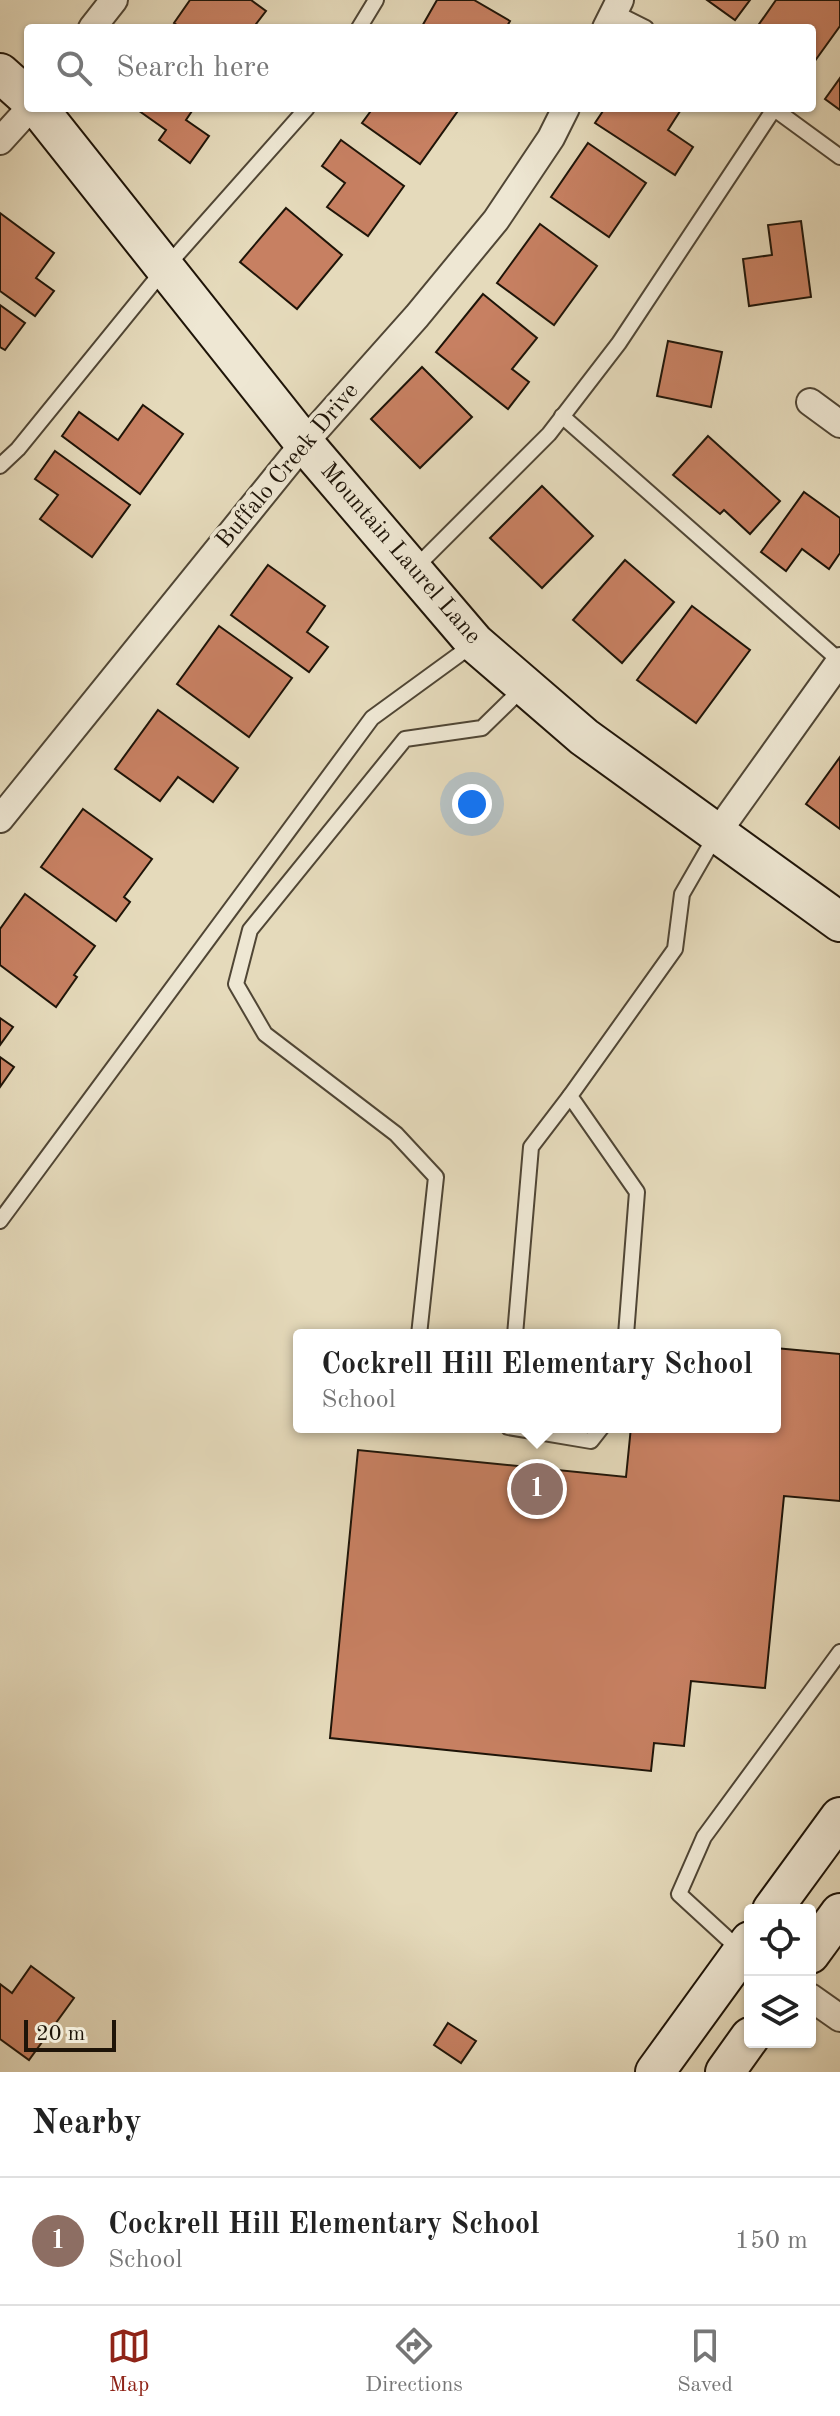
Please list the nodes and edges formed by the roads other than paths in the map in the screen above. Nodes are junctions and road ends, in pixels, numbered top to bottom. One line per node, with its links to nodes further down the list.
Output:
1 (114, 0): 4 (street)
2 (376, 0): 5 (lane)
3 (613, 13): 6 (lane)
4 (95, 24)
5 (361, 24)
6 (637, 24)
7 (0, 73): 8 (street)
8 (24, 94)
9 (26, 112): 15 (street)
10 (41, 112): 17 (street, Mountain Laurel Lane)
11 (303, 112): 17 (lane)
12 (564, 112): 21 (street, Buffalo Creek Drive)
13 (771, 112): 19 (lane)
14 (779, 112): 16 (lane)
15 (0, 141)
16 (840, 157)
17 (166, 267): 21 (street, Mountain Laurel Lane); 22 (lane)
18 (810, 402): 20 (street)
19 (562, 416): 23 (lane); 25 (lane)
20 (840, 424)
21 (304, 443): 23 (street, Mountain Laurel Lane); 27 (street, Buffalo Creek Drive)
22 (0, 466)
23 (413, 570): 24 (street, Mountain Laurel Lane)
24 (475, 643): 26 (street, Mountain Laurel Lane); 31 (lane)
25 (840, 661): 28 (street)
26 (525, 686): 28 (street, Mountain Laurel Lane); 32 (lane)
27 (2, 812)
28 (717, 833): 29 (street, Mountain Laurel Lane); 30 (lane)
29 (840, 922)
30 (570, 1096): 33 (lane); 34 (lane)
31 (0, 1221)
32 (420, 1329)
33 (516, 1329)
34 (626, 1329)
35 (544, 1433): 36 (lane)
36 (597, 1433)
37 (840, 1652): 42 (lane)
38 (840, 1817): 39 (street)
39 (776, 1904)
40 (840, 1913): 41 (street)
41 (816, 1946)
42 (744, 1948)
43 (744, 1954): 47 (street)
44 (816, 2001): 45 (street)
45 (840, 2018)
46 (744, 2045): 48 (street)
47 (655, 2072)
48 (725, 2072)

